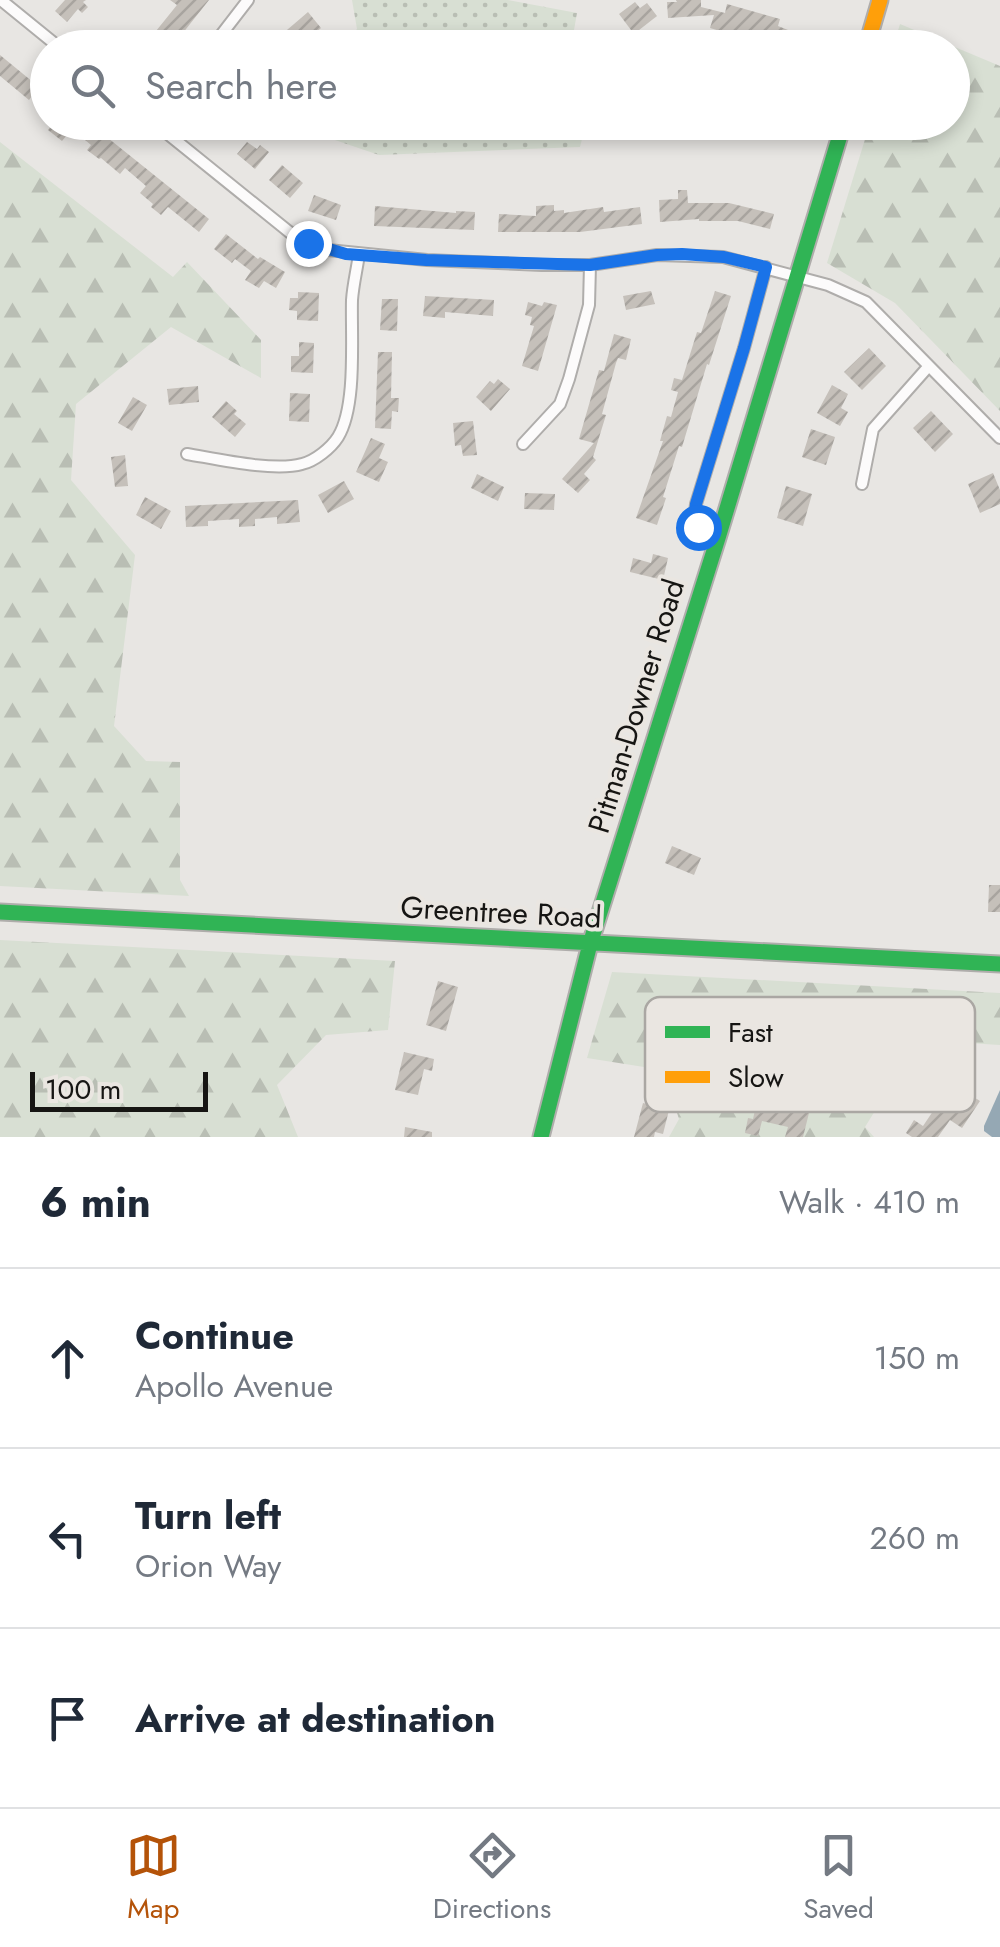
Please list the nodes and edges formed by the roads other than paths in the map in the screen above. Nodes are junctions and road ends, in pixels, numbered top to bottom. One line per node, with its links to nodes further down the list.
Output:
1 (1, 0): 5 (street)
2 (23, 0): 5 (street)
3 (248, 0): 7 (street)
4 (880, 0): 8 (street)
5 (14, 10): 6 (street)
6 (38, 30)
7 (225, 30)
8 (871, 30)
9 (175, 140): 11 (street)
10 (838, 140): 14 (street, Pitman-Downer Road)
11 (359, 254): 12 (street); 18 (street)
12 (590, 265): 13 (street); 17 (street)
13 (766, 267): 14 (street); 20 (street)
14 (796, 276): 15 (street); 20 (street, Pitman-Downer Road)
15 (928, 366): 16 (street); 19 (street)
16 (1000, 438)
17 (523, 444)
18 (187, 454)
19 (862, 484)
20 (718, 538): 22 (street, Pitman-Downer Road)
21 (0, 912): 22 (street, Greentree Road)
22 (590, 944): 23 (street, Greentree Road); 24 (street, Pitman-Downer Road)
23 (1000, 964)
24 (541, 1137)

